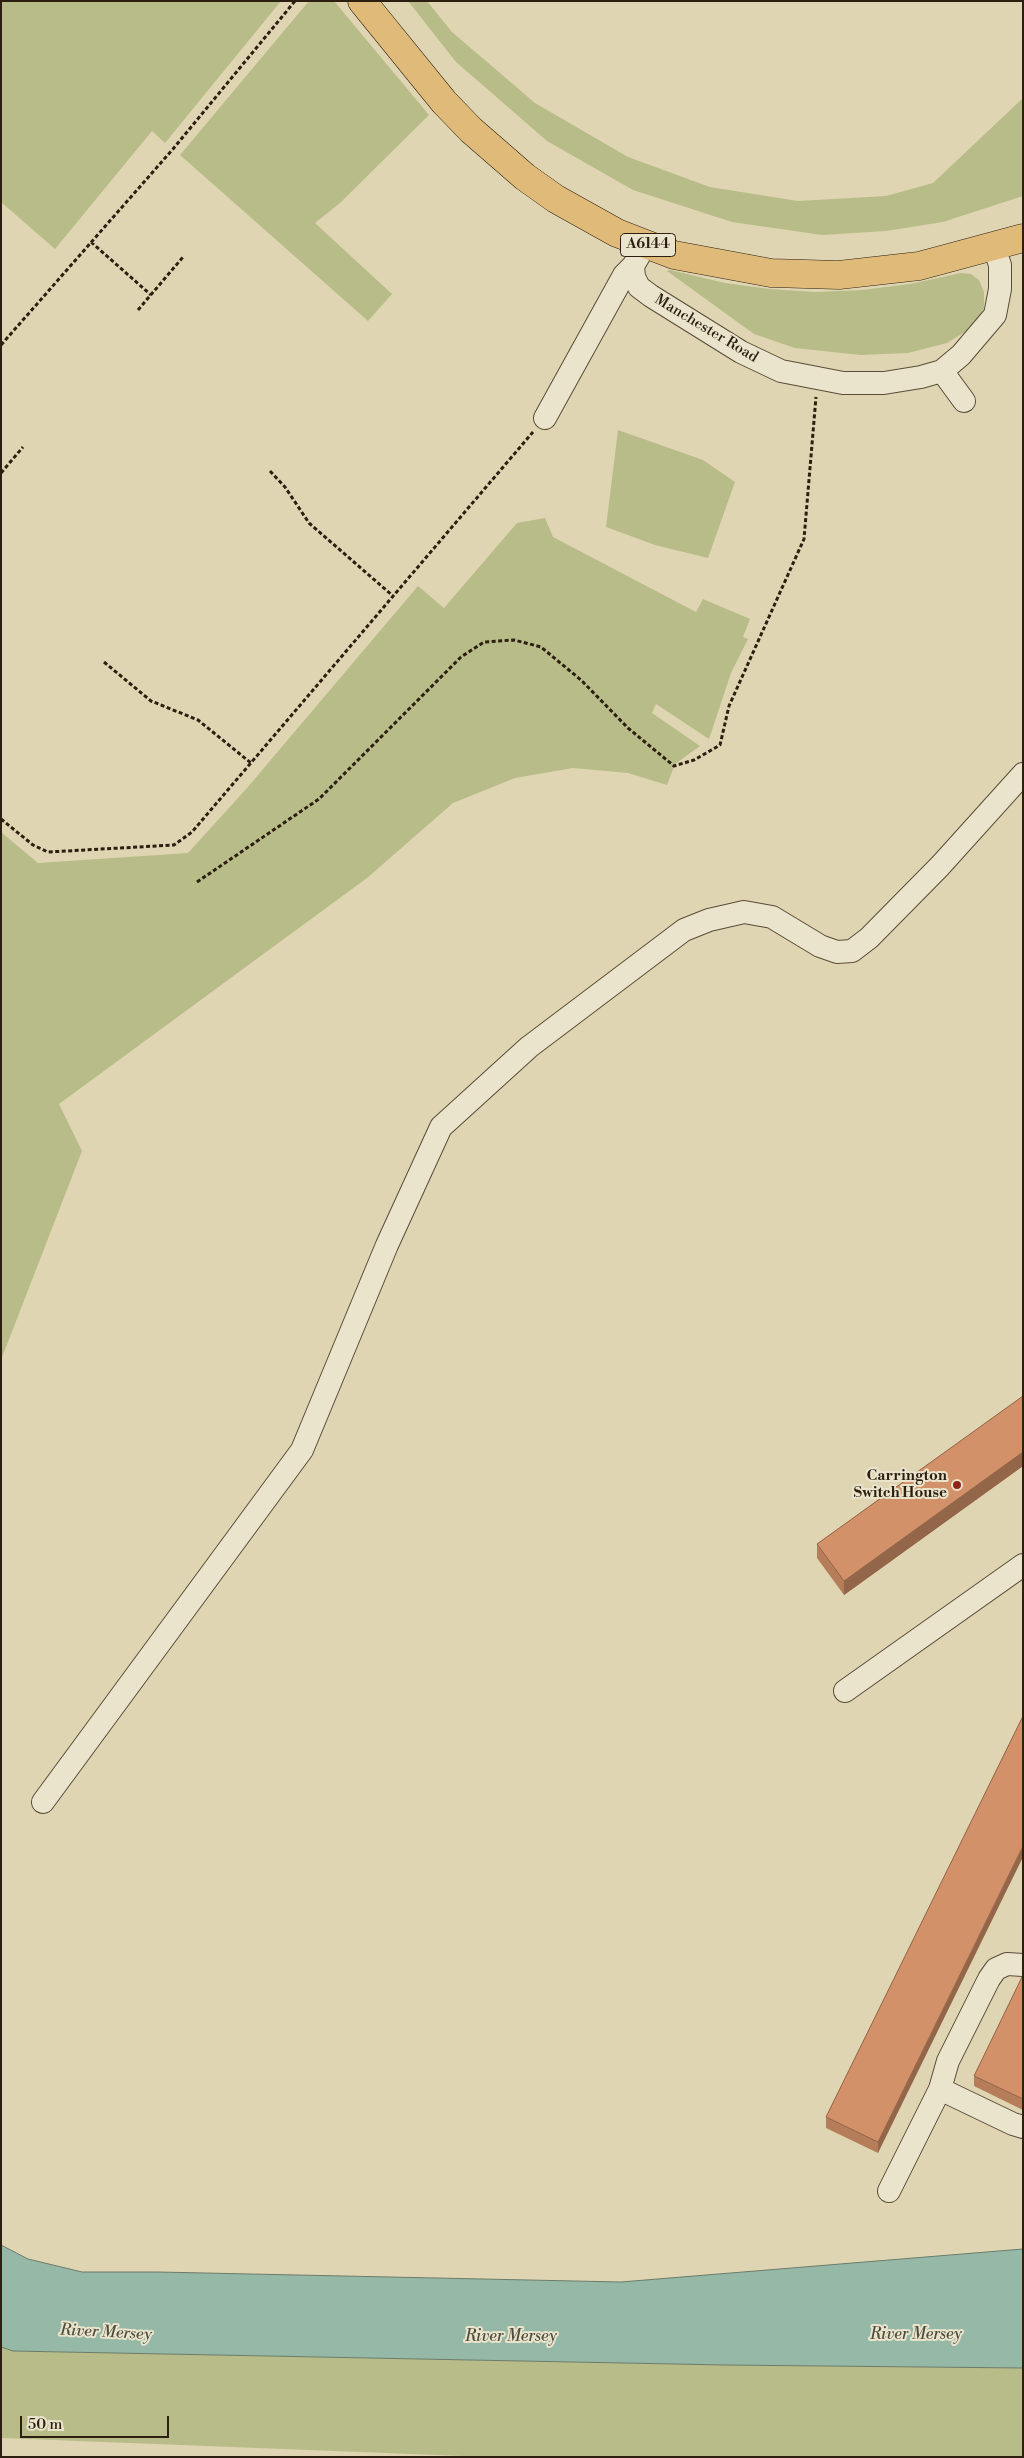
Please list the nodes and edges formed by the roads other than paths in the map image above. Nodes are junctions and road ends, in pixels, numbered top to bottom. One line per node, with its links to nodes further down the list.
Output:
1 (362, 1): 4 (main road, A6144)
2 (1023, 238): 3 (main road, A6144)
3 (994, 247): 4 (main road, A6144); 5 (street, Manchester Road)
4 (640, 255): 5 (street, Manchester Road); 7 (street)
5 (942, 371): 6 (street)
6 (964, 401)
7 (545, 418)
8 (1023, 774): 11 (street)
9 (1023, 1565): 10 (street)
10 (845, 1692)
11 (43, 1802)
12 (1023, 1965): 13 (street)
13 (940, 2089): 14 (street); 15 (street)
14 (1023, 2127)
15 (888, 2191)

